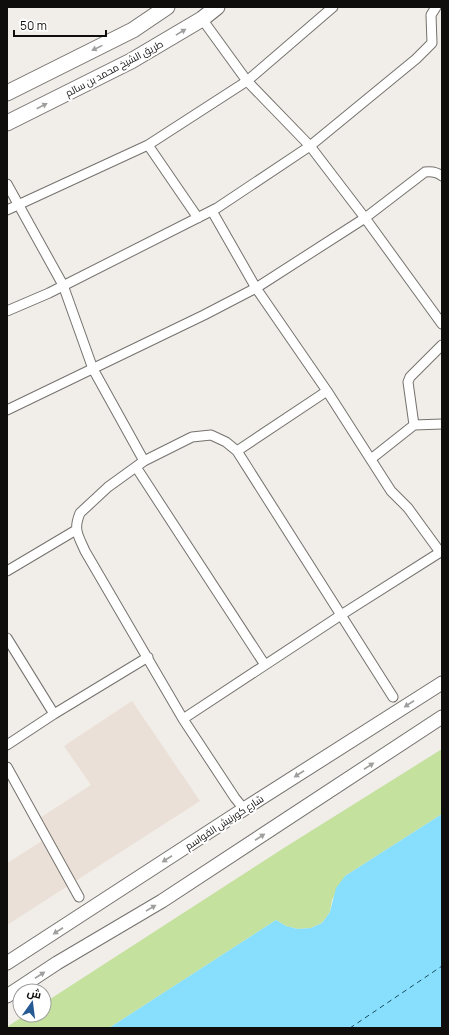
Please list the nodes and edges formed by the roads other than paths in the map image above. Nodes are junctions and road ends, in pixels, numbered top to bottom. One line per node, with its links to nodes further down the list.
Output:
1 (167, 7): 7 (main road, one-way to 7)
2 (217, 7): 5 (main road, طريق الشيخ محمد بن سالم)
3 (333, 7): 6 (street)
4 (436, 7): 10 (street)
5 (202, 19): 6 (street); 8 (main road, طريق الشيخ محمد بن سالم, one-way to 5)
6 (246, 81): 9 (street); 10 (street)
7 (7, 93)
8 (7, 123)
9 (148, 145): 13 (street); 16 (street)
10 (310, 146): 15 (street); 17 (street)
11 (442, 176): 17 (street)
12 (7, 184): 13 (street)
13 (18, 204): 14 (street); 18 (street)
14 (7, 210)
15 (212, 211): 16 (street); 19 (street)
16 (198, 218): 18 (street)
17 (365, 218): 19 (street); 21 (street)
18 (63, 285): 20 (street); 23 (street)
19 (256, 288): 23 (street); 24 (street)
20 (7, 312)
21 (442, 324)
22 (442, 345): 27 (street)
23 (93, 369): 25 (street); 30 (street)
24 (327, 391): 28 (street); 29 (street)
25 (7, 410)
26 (442, 424): 27 (street)
27 (414, 425): 29 (street)
28 (237, 451): 30 (street); 35 (street)
29 (371, 459): 33 (street)
30 (144, 461): 31 (street)
31 (136, 467): 32 (street); 38 (street)
32 (76, 530): 34 (street); 37 (street)
33 (441, 552): 35 (street)
34 (7, 571)
35 (341, 615): 38 (street); 40 (street)
36 (8, 641): 41 (street)
37 (148, 657): 41 (street); 43 (street)
38 (265, 665): 43 (street)
39 (442, 683): 46 (main road, شارع كورنيش القواسم, one-way to 46)
40 (393, 697)
41 (54, 714): 44 (street)
42 (442, 717): 49 (main road, one-way to 42)
43 (183, 719): 46 (street)
44 (7, 745)
45 (7, 766): 47 (street)
46 (244, 809): 48 (main road, شارع كورنيش القواسم, one-way to 48)
47 (79, 897)
48 (7, 964)
49 (7, 996)

